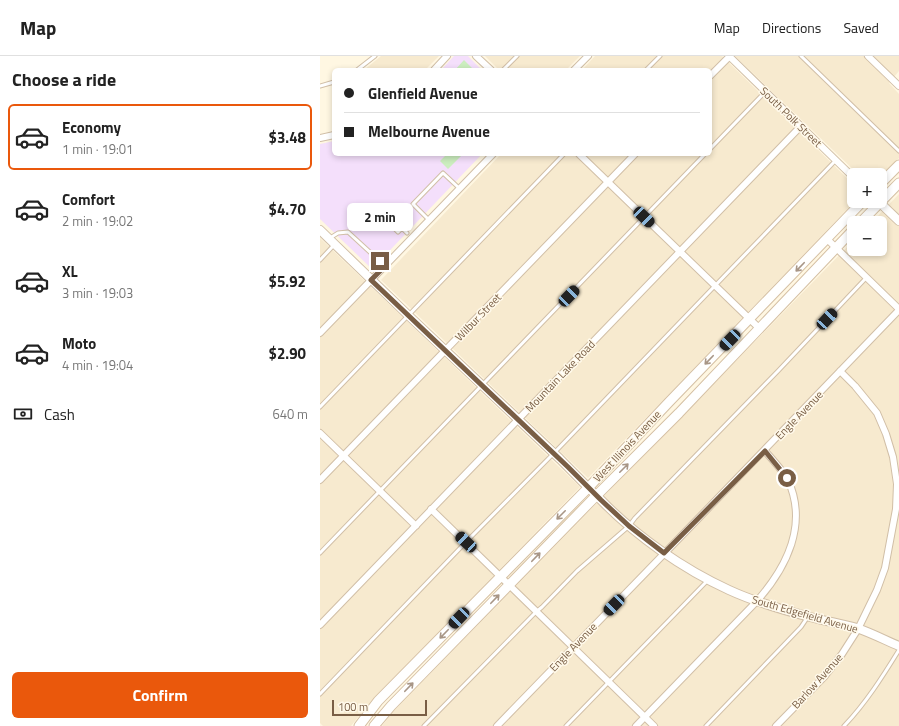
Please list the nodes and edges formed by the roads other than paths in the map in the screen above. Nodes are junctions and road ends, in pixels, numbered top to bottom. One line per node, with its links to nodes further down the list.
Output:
1 (375, 56): 10 (lane)
2 (447, 56): 11 (street)
3 (476, 56): 12 (street)
4 (517, 56): 13 (lane)
5 (588, 56): 14 (street)
6 (660, 56): 15 (lane)
7 (729, 56): 16 (street); 20 (street, South Polk Street)
8 (800, 56): 25 (lane)
9 (868, 56): 17 (street)
10 (360, 68)
11 (436, 68)
12 (488, 68)
13 (505, 68)
14 (576, 68)
15 (648, 68)
16 (712, 74)
17 (898, 81)
18 (332, 83): 19 (lane)
19 (320, 86)
20 (765, 92): 21 (street, South Polk Street); 24 (lane)
21 (801, 126): 31 (street, South Polk Street); 55 (street, Mountain Lake Road)
22 (332, 136): 23 (street)
23 (320, 138)
24 (712, 147)
25 (899, 151)
26 (491, 156): 37 (street)
27 (562, 156): 62 (lane)
28 (581, 156): 35 (street)
29 (633, 156): 35 (street, Wilbur Street)
30 (703, 156): 43 (lane)
31 (836, 160): 33 (street, South Polk Street); 60 (lane)
32 (899, 165): 34 (main road)
33 (847, 171)
34 (887, 177)
35 (608, 182): 43 (street); 66 (street, Wilbur Street)
36 (899, 182): 38 (main road)
37 (459, 188): 45 (street); 45 (lane)
38 (887, 194)
39 (856, 208): 52 (main road, West Illinois Avenue)
40 (874, 208): 42 (main road)
41 (885, 208): 46 (street)
42 (866, 216)
43 (644, 217): 55 (street); 68 (lane)
44 (392, 218): 48 (lane)
45 (429, 220): 57 (street)
46 (899, 221)
47 (394, 228): 48 (lane)
48 (402, 228): 50 (lane)
49 (320, 230): 53 (street, South Edgefield Avenue)
50 (407, 233)
51 (847, 236): 54 (main road, West Illinois Avenue)
52 (827, 239): 54 (street); 63 (main road, West Illinois Avenue, one-way to 63)
53 (332, 242): 56 (lane); 57 (lane); 59 (street, South Edgefield Avenue)
54 (836, 247): 58 (street); 64 (main road, West Illinois Avenue)
55 (680, 252): 60 (street); 72 (street, Mountain Lake Road)
56 (320, 260)
57 (385, 266): 59 (street)
58 (866, 278): 61 (street); 83 (lane)
59 (371, 280): 62 (street, South Edgefield Avenue); 65 (street)
60 (715, 285): 63 (street); 75 (lane)
61 (899, 309): 67 (street, Engle Avenue)
62 (408, 316): 66 (street, South Edgefield Avenue); 70 (lane)
63 (750, 318): 64 (street); 69 (main road, West Illinois Avenue, one-way to 69)
64 (760, 328): 71 (main road, West Illinois Avenue)
65 (320, 333)
66 (445, 350): 68 (street, South Edgefield Avenue); 76 (street, Wilbur Street)
67 (840, 371): 74 (street, Engle Avenue); 94 (street, Barlow Avenue)
68 (482, 385): 72 (street, South Edgefield Avenue); 79 (lane)
69 (669, 402): 71 (main road); 78 (main road, West Illinois Avenue)
70 (320, 407)
71 (679, 412): 80 (main road, West Illinois Avenue, one-way to 71)
72 (518, 419): 75 (street, South Edgefield Avenue); 81 (street, Mountain Lake Road)
73 (320, 433): 76 (street)
74 (765, 451): 86 (street, Engle Avenue); 90 (street)
75 (554, 453): 78 (street, South Edgefield Avenue); 84 (lane)
76 (343, 456): 77 (street, Wilbur Street); 79 (street)
77 (320, 480)
78 (589, 487): 80 (street, South Edgefield Avenue); 87 (main road, West Illinois Avenue, one-way to 87)
79 (380, 491): 82 (street); 85 (lane)
80 (596, 496): 83 (street, South Edgefield Avenue); 89 (main road, West Illinois Avenue, one-way to 80)
81 (432, 509): 82 (street, Mountain Lake Road); 84 (street)
82 (416, 526): 93 (street, Mountain Lake Road)
83 (629, 526): 86 (street, South Edgefield Avenue); 91 (lane)
84 (466, 542): 87 (street); 101 (lane)
85 (320, 553)
86 (664, 553): 88 (street, South Edgefield Avenue); 96 (street, Engle Avenue)
87 (500, 576): 89 (street); 98 (main road, West Illinois Avenue, one-way to 98)
88 (709, 580): 90 (street, South Edgefield Avenue); 100 (lane)
89 (509, 585): 91 (street); 99 (main road, West Illinois Avenue, one-way to 89)
90 (757, 601): 92 (street, South Edgefield Avenue); 102 (street)
91 (536, 612): 96 (street); 105 (lane)
92 (808, 617): 94 (street, South Edgefield Avenue); 110 (lane)
93 (320, 625)
94 (858, 629): 95 (street, South Edgefield Avenue); 111 (street, Barlow Avenue)
95 (899, 646)
96 (573, 647): 100 (street); 106 (street, Engle Avenue)
97 (899, 650): 112 (lane)
98 (418, 660): 99 (main road); 103 (main road, West Illinois Avenue)
99 (427, 669): 104 (main road, West Illinois Avenue, one-way to 99)
100 (608, 682): 102 (street); 107 (lane)
101 (320, 694)
102 (645, 717): 108 (street); 109 (street)
103 (359, 726)
104 (374, 726)
105 (424, 726)
106 (497, 726)
107 (566, 726)
108 (636, 726)
109 (654, 726)
110 (706, 726)
111 (776, 726)
112 (844, 726)

